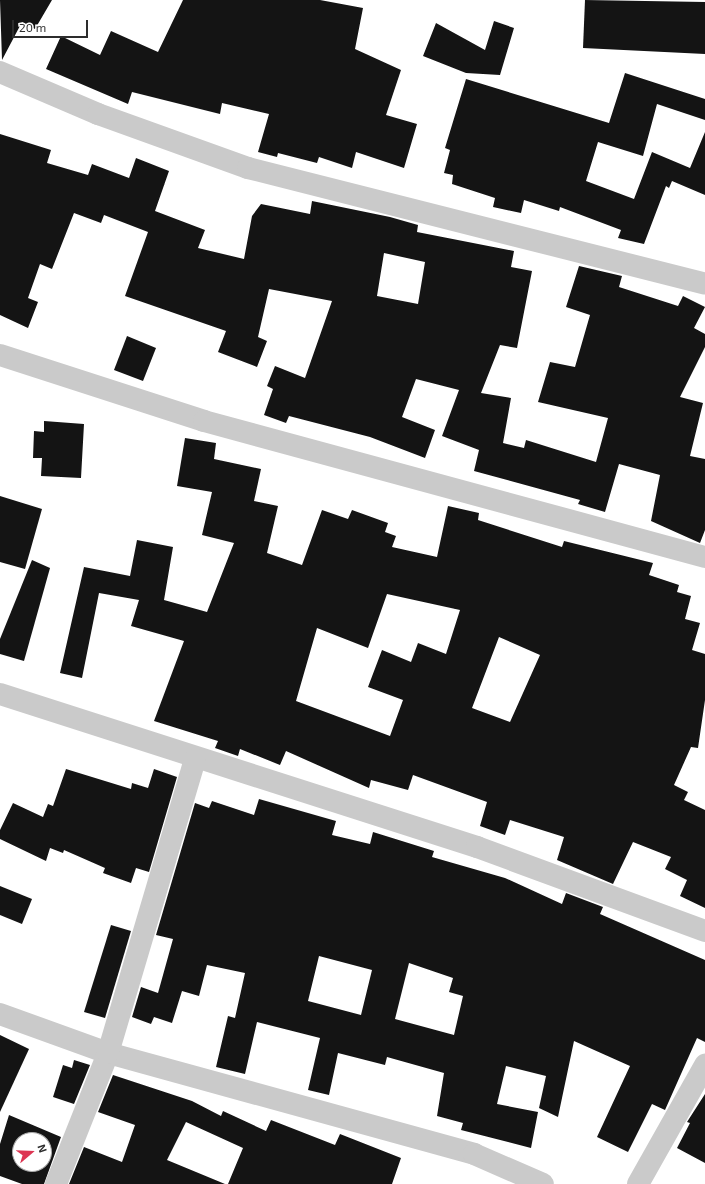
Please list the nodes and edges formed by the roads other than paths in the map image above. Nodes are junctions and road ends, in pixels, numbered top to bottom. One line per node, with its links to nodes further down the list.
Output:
1 (0, 72): 2 (street)
2 (705, 284)
3 (0, 356): 4 (street)
4 (705, 557)
5 (0, 694): 6 (street)
6 (195, 760): 7 (street); 9 (street)
7 (705, 931)
8 (0, 1014): 9 (street)
9 (108, 1053): 11 (street); 12 (street)
10 (705, 1065): 13 (street)
11 (56, 1184)
12 (543, 1184)
13 (638, 1184)

